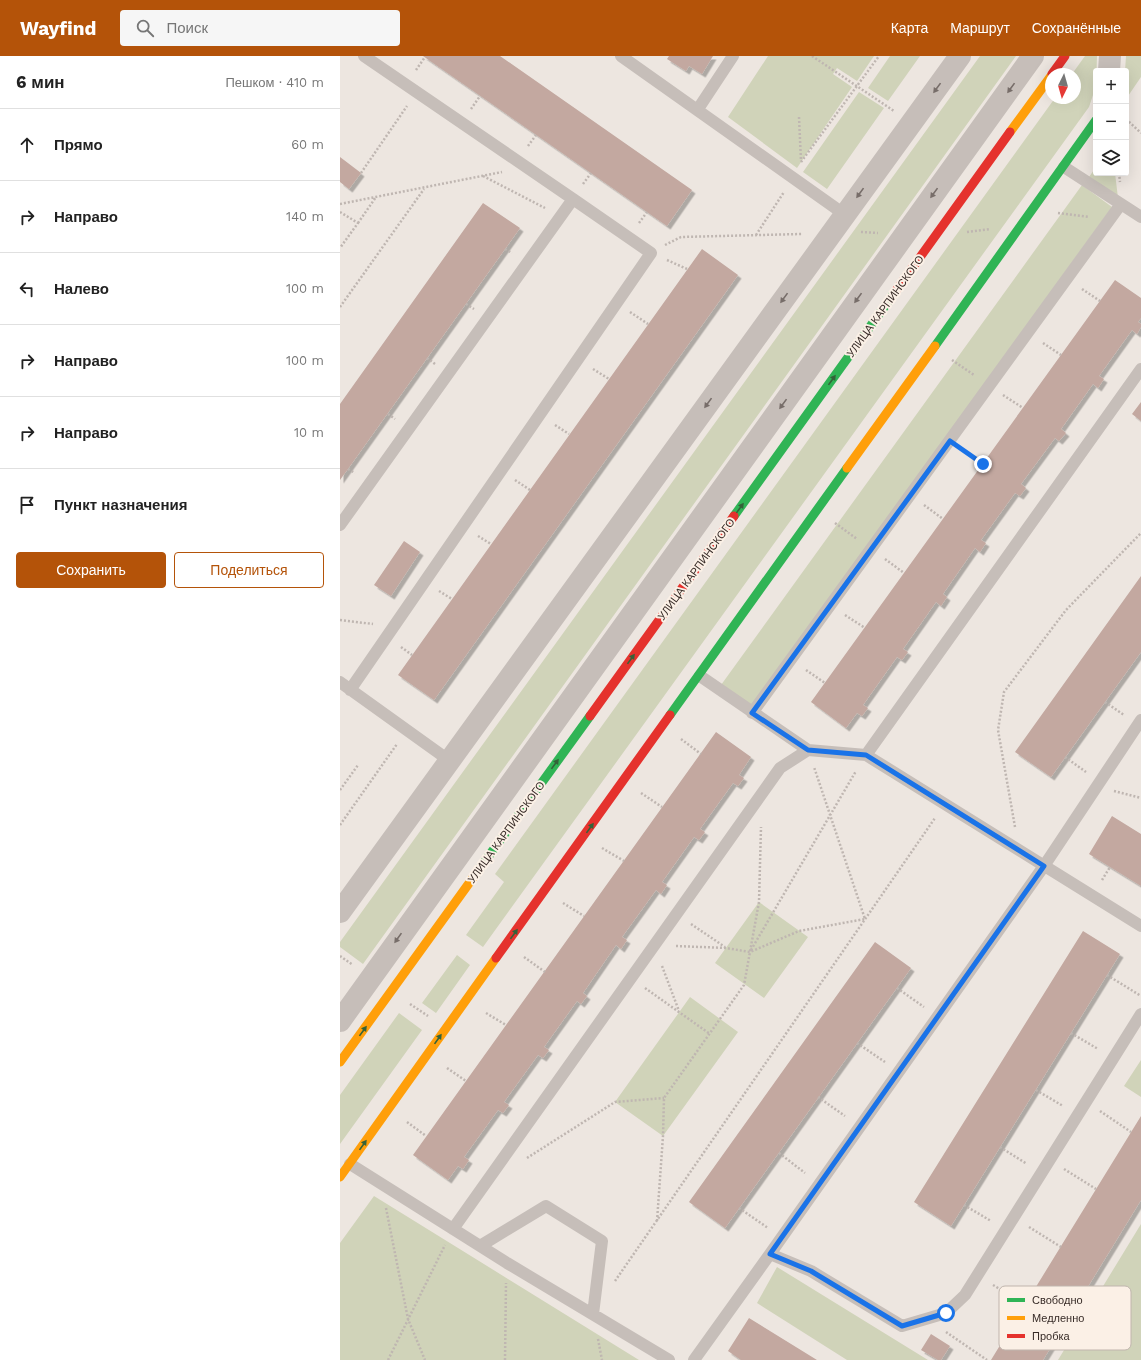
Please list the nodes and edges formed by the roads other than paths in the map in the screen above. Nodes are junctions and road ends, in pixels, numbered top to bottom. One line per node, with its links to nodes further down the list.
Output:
1 (364, 56): 14 (lane)
2 (621, 56): 11 (lane)
3 (733, 56): 11 (lane)
4 (960, 56): 16 (street, one-way to 16)
5 (1033, 56): 31 (street, one-way to 31)
6 (1065, 56): 8 (street, УЛИЦА КАРПИНСКОГО)
7 (1110, 56): 9 (street)
8 (1057, 68)
9 (1109, 68)
10 (1045, 85): 32 (street, УЛИЦА КАРПИНСКОГО, one-way to 10)
11 (698, 109): 16 (lane)
12 (1093, 124): 13 (street)
13 (1064, 167): 15 (lane); 20 (street)
14 (573, 199): 19 (lane); 21 (lane)
15 (1121, 204): 17 (lane); 22 (lane)
16 (844, 214): 26 (street, one-way to 26)
17 (1141, 217)
18 (1141, 369): 25 (lane)
19 (340, 525)
20 (700, 676): 22 (lane); 33 (street, one-way to 20)
21 (345, 686): 26 (lane)
22 (752, 713): 24 (lane)
23 (1139, 722): 27 (lane)
24 (808, 750): 25 (lane); 35 (lane)
25 (866, 755): 27 (lane)
26 (450, 761): 28 (street)
27 (1044, 866): 29 (lane); 37 (lane)
28 (340, 912)
29 (1141, 926)
30 (1141, 1014): 37 (lane)
31 (340, 1021)
32 (340, 1062)
33 (350, 1164): 34 (street); 35 (lane)
34 (340, 1177)
35 (453, 1229): 36 (lane)
36 (480, 1246): 38 (lane); 38 (lane)
37 (770, 1254): 40 (lane)
38 (593, 1314): 39 (lane)
39 (669, 1360)
40 (694, 1360)

